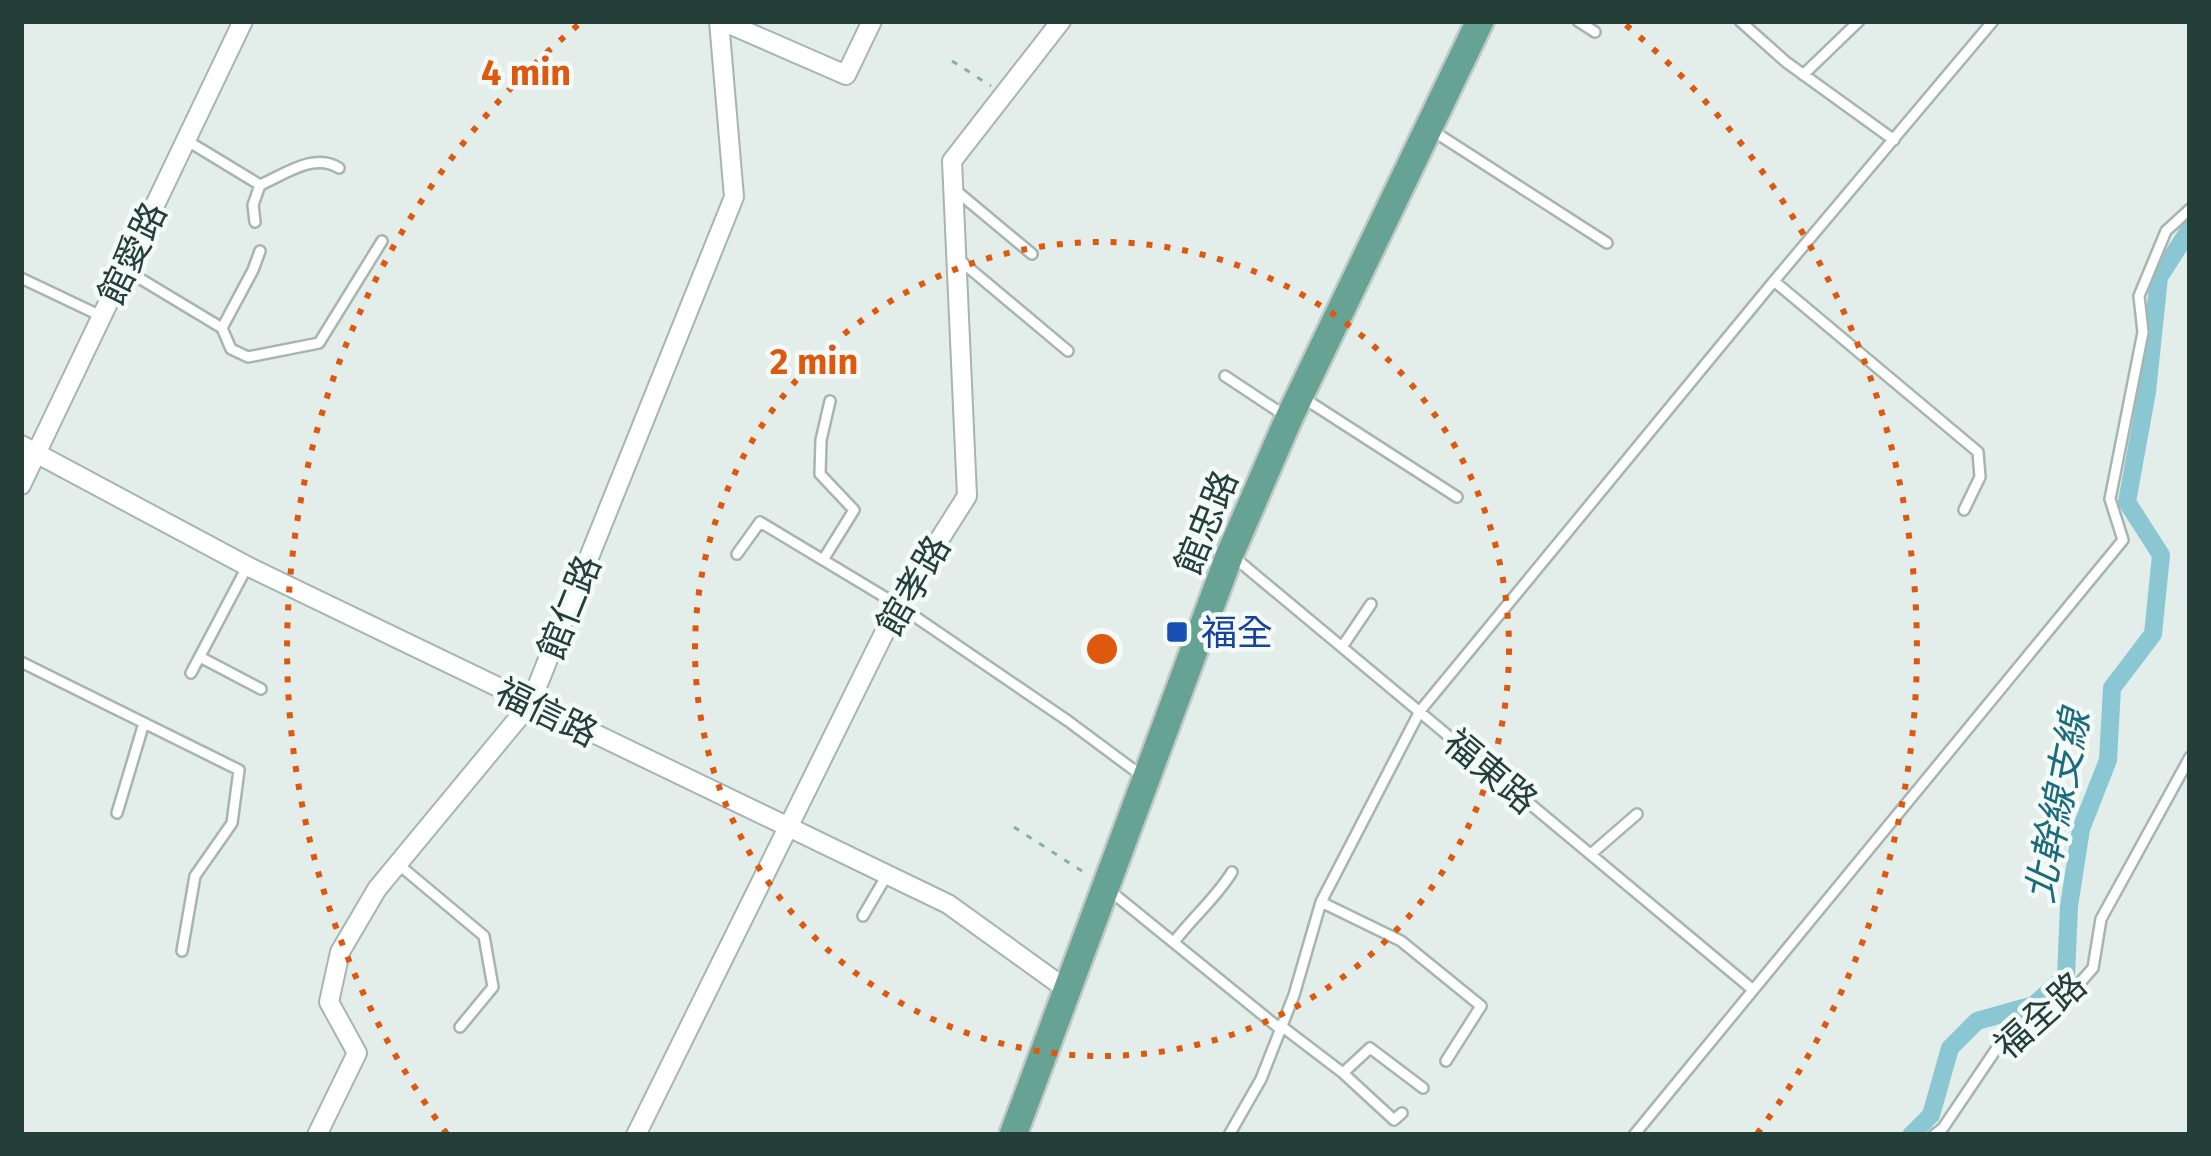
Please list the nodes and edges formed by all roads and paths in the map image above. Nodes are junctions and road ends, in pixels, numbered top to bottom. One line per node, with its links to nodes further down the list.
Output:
1 (243, 21): 15 (street, 館愛路)
2 (721, 21): 3 (street, 館仁路); 51 (street, 館仁路)
3 (872, 21)
4 (1060, 21): 13 (street, 館孝路)
5 (1480, 21): 14 (main road, 館忠路)
6 (1578, 21): 10 (lane)
7 (1740, 21): 12 (lane)
8 (1859, 21): 12 (lane)
9 (1994, 21): 16 (lane)
10 (1595, 32)
11 (952, 61): 13 (path)
12 (1804, 75): 16 (lane)
13 (1004, 94): 19 (street, 館孝路)
14 (1429, 128): 23 (lane); 35 (main road, 館忠路)
15 (185, 140): 18 (lane); 27 (street, 館愛路)
16 (1894, 140): 29 (lane)
17 (339, 168): 18 (lane)
18 (260, 184): 21 (lane)
19 (954, 188): 25 (lane); 26 (street, 館孝路)
20 (2190, 209): 69 (lane)
21 (255, 222)
22 (382, 241): 31 (lane)
23 (1607, 243)
24 (260, 251): 31 (lane)
25 (1032, 254)
26 (957, 258): 32 (lane); 45 (street, 館孝路)
27 (124, 269): 30 (street, 館愛路); 31 (lane)
28 (21, 278): 30 (lane)
29 (1774, 280): 39 (lane); 52 (lane)
30 (101, 316): 36 (street, 館愛路)
31 (222, 328)
32 (1068, 351)
33 (1225, 376): 35 (lane)
34 (830, 401): 42 (lane)
35 (1294, 407): 38 (lane); 41 (main road, 館忠路)
36 (28, 448): 37 (street, 館愛路); 43 (street, 福信路)
37 (21, 485)
38 (1457, 496)
39 (1964, 510)
40 (736, 554): 42 (lane)
41 (1230, 554): 46 (lane, 福東路); 55 (main road, 館忠路)
42 (823, 560): 45 (lane)
43 (247, 566): 47 (lane); 51 (street, 福信路)
44 (1371, 604): 46 (lane)
45 (898, 605): 55 (lane); 58 (street, 館孝路)
46 (1342, 647): 52 (lane, 福東路)
47 (200, 657): 49 (lane); 50 (lane)
48 (21, 662): 53 (lane)
49 (191, 674)
50 (262, 689)
51 (530, 704): 58 (street, 福信路); 61 (street, 館仁路)
52 (1420, 712): 60 (lane, 福東路); 65 (lane)
53 (144, 723): 56 (lane); 68 (lane)
54 (2190, 757): 82 (lane, 福全路)
55 (1145, 778): 64 (main road, 館忠路)
56 (117, 812)
57 (1637, 814): 60 (lane)
58 (786, 827): 63 (street, 福信路); 78 (street, 館孝路)
59 (1014, 827): 64 (path)
60 (1591, 854): 69 (lane, 福東路)
61 (398, 864): 72 (lane); 77 (street, 館仁路)
62 (1232, 872): 67 (lane)
63 (886, 874): 66 (lane); 70 (street, 福信路)
64 (1104, 886): 67 (lane); 70 (main road, 館忠路)
65 (1321, 902): 71 (lane); 73 (lane)
66 (863, 916)
67 (1174, 942): 71 (lane)
68 (182, 952)
69 (1752, 988): 81 (lane)
70 (1066, 989): 79 (main road, 館忠路)
71 (1279, 1026): 74 (lane); 80 (lane)
72 (460, 1027)
73 (1446, 1061)
74 (1343, 1073): 75 (lane); 76 (lane)
75 (1423, 1088)
76 (1402, 1113)
77 (317, 1135)
78 (636, 1135)
79 (1013, 1135)
80 (1228, 1135)
81 (1634, 1135)
82 (1934, 1135)

